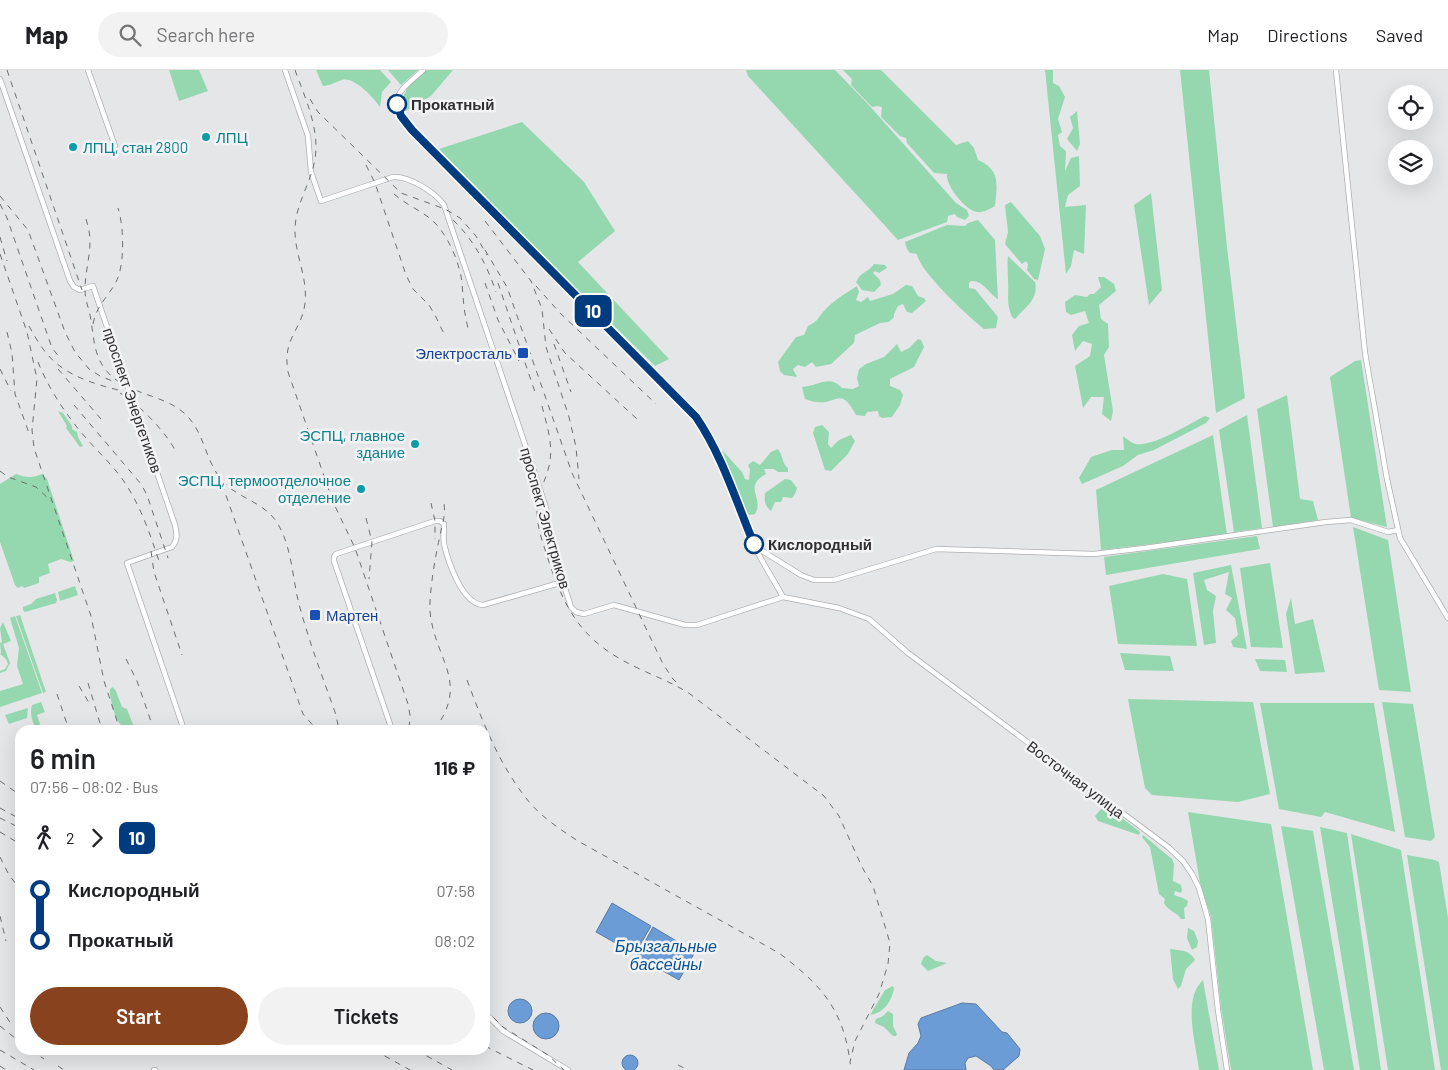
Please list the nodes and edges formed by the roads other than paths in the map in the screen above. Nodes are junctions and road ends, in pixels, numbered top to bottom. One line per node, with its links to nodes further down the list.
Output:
1 (88, 70): 6 (street)
2 (285, 70): 9 (street, проспект Электриков)
3 (423, 70): 8 (street)
4 (1336, 70): 7 (street)
5 (0, 79): 12 (street, проспект Энергетиков)
6 (115, 146)
7 (1398, 530): 8 (street); 11 (street)
8 (754, 546): 10 (street)
9 (563, 582): 10 (street, проспект Электриков); 13 (street)
10 (783, 597): 16 (street, Восточная улица)
11 (1448, 618)
12 (182, 725)
13 (390, 725)
14 (490, 1018): 15 (street)
15 (568, 1070)
16 (1227, 1070)

